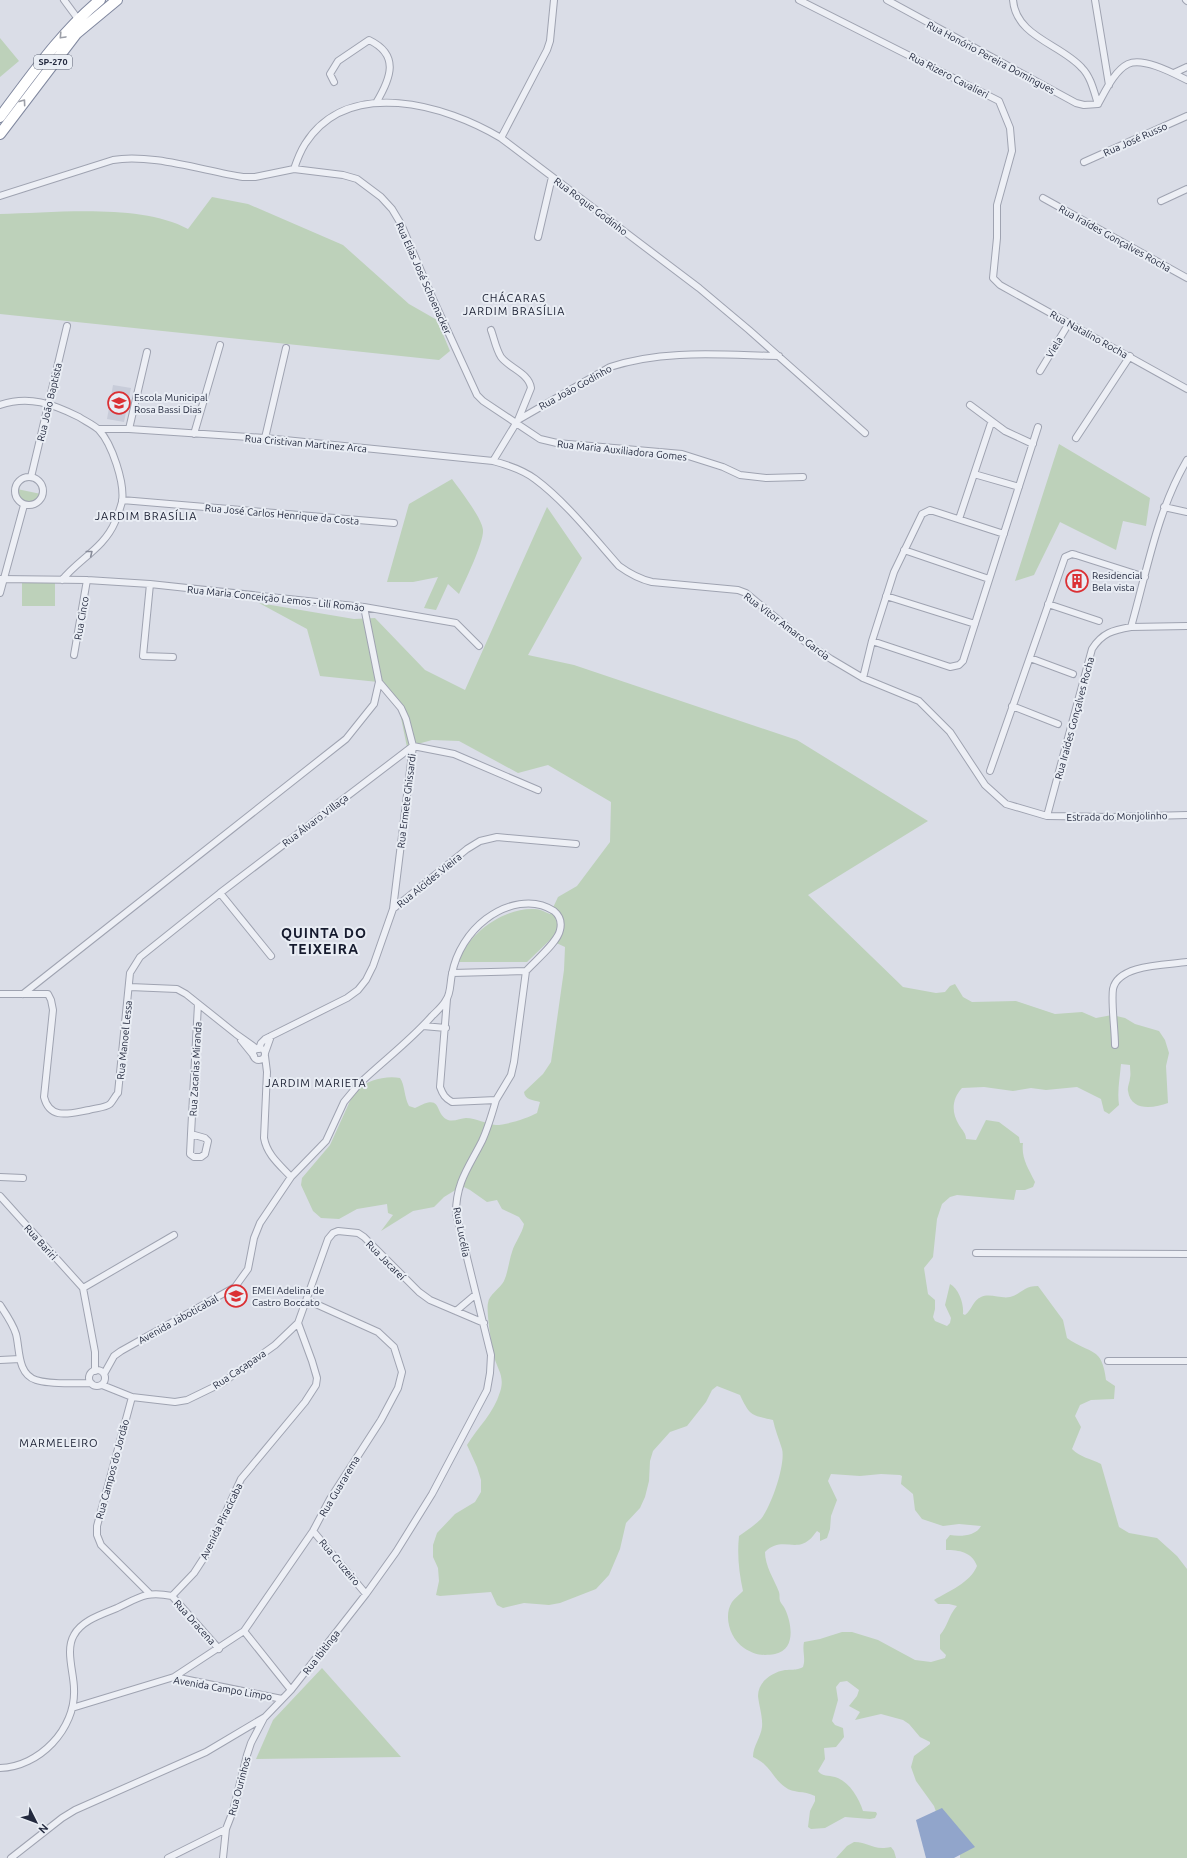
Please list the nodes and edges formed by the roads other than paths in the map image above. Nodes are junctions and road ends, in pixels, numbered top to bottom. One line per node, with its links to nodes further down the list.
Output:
1 (64, 0): 9 (street)
2 (100, 0): 9 (highway, SP-270)
3 (117, 0): 19 (highway, SP-270, one-way to 3)
4 (554, 0): 20 (street)
5 (799, 0): 29 (street, Rua Rizero Cavalieri)
6 (887, 0): 16 (street, Rua Honório Pereira Domingues)
7 (1013, 0): 16 (street)
8 (1096, 0): 14 (street)
9 (78, 19): 18 (highway, SP-270, one-way to 18)
10 (1187, 67): 11 (street)
11 (1174, 73): 12 (street); 14 (street)
12 (1187, 80)
13 (334, 82): 15 (street)
14 (1109, 85): 16 (street)
15 (376, 103): 20 (street, Rua Roque Godinho); 22 (street, Rua Roque Godinho)
16 (1098, 104)
17 (1187, 116): 21 (street, Rua José Russo)
18 (0, 117)
19 (0, 134)
20 (501, 138): 23 (street, Rua Roque Godinho)
21 (1084, 162)
22 (294, 169): 25 (street, Rua Elias José Schoenacker); 44 (street, Rua Elias José Schoenacker)
23 (552, 177): 28 (street); 37 (street, Rua Roque Godinho)
24 (1187, 188): 27 (street)
25 (0, 196)
26 (1043, 198): 30 (street, Rua Iraídes Gonçalves Rocha)
27 (1161, 201)
28 (538, 238)
29 (993, 278): 31 (street, Rua Natalino Rocha)
30 (1187, 278)
31 (1069, 323): 38 (street, Rua Natalino Rocha); 39 (street, Viela)
32 (67, 326): 41 (street, Rua João Baptista)
33 (491, 330): 44 (street)
34 (220, 345): 50 (street)
35 (286, 348): 51 (street)
36 (147, 352): 48 (street)
37 (779, 356): 44 (street, Rua João Godinho); 49 (street, Rua Roque Godinho)
38 (1130, 356): 40 (street, Rua Natalino Rocha); 52 (street)
39 (1040, 371)
40 (1187, 389)
41 (49, 403): 42 (street); 47 (street); 58 (street, Rua João Baptista)
42 (0, 405)
43 (970, 405): 45 (street)
44 (516, 421): 55 (street, Rua João Godinho); 59 (street, Rua Maria Auxiliadora Gomes)
45 (992, 423): 53 (street); 57 (street)
46 (1038, 426): 53 (street)
47 (99, 429): 48 (street, Rua Cristivan Martinez Arca); 61 (street)
48 (129, 429): 50 (street, Rua Cristivan Martinez Arca)
49 (865, 433)
50 (194, 434): 51 (street, Rua Cristivan Martinez Arca)
51 (265, 438): 55 (street, Rua Cristivan Martinez Arca)
52 (1076, 438)
53 (1033, 444): 60 (street)
54 (1187, 460): 63 (street)
55 (493, 461): 56 (street, Rua Cristivan Martinez Arca)
56 (512, 466): 89 (street, Rua Vitor Amaro Garcia)
57 (974, 474): 60 (street); 65 (street)
58 (31, 477): 62 (street); 62 (street)
59 (802, 477)
60 (1019, 487): 67 (street)
61 (122, 500): 66 (street, Rua José Carlos Henrique da Costa); 72 (street, one-way to 61)
62 (24, 505): 70 (street)
63 (1164, 508): 64 (street); 69 (street)
64 (1187, 512)
65 (959, 519): 67 (street); 68 (street)
66 (394, 523)
67 (1004, 534): 71 (street)
68 (904, 550): 71 (street); 76 (street)
69 (1145, 576): 77 (street); 82 (street)
70 (2, 579): 72 (street, Rua Maria Conceição Lemos - Lili Romão); 75 (street)
71 (989, 579): 80 (street)
72 (62, 580): 73 (street, Rua Maria Conceição Lemos - Lili Romão)
73 (87, 580): 74 (street, Rua Maria Conceição Lemos - Lili Romão); 85 (street, Rua Cinco)
74 (150, 584): 78 (street, Rua Maria Conceição Lemos - Lili Romão); 86 (street)
75 (0, 593)
76 (886, 596): 80 (street); 83 (street)
77 (1048, 604): 79 (street); 87 (street)
78 (364, 608): 84 (street, Rua Maria Conceição Lemos - Lili Romão); 90 (street, Rua Ermete Ghissardi)
79 (1099, 621)
80 (975, 624): 83 (street)
81 (1187, 626): 82 (street, Rua Iraídes Gonçalves Rocha)
82 (1130, 627): 97 (street, Rua Iraídes Gonçalves Rocha)
83 (872, 641): 89 (street)
84 (479, 646)
85 (74, 655)
86 (173, 657)
87 (1030, 658): 88 (street); 91 (street)
88 (1073, 674)
89 (863, 678): 97 (street, Rua Vitor Amaro Garcia)
90 (379, 682): 93 (street, Rua Ermete Ghissardi); 107 (street)
91 (1012, 706): 92 (street); 94 (street)
92 (1058, 724)
93 (413, 746): 95 (street); 99 (street, Rua Álvaro Villaça); 100 (street, Rua Ermete Ghissardi)
94 (990, 772)
95 (538, 790)
96 (1187, 815): 97 (street, Estrada do Monjolinho)
97 (1047, 816)
98 (576, 844): 100 (street, Rua Alcides Vieira)
99 (220, 893): 101 (street); 105 (street, Rua Álvaro Villaça)
100 (393, 909): 113 (street, Rua Alcides Vieira)
101 (271, 956)
102 (1187, 962): 114 (street)
103 (526, 971): 104 (street); 104 (street); 118 (street, Rua Lucélia)
104 (452, 973): 108 (street)
105 (130, 987): 107 (street, Rua Manoel Lessa); 109 (street, Rua Manoel Lessa)
106 (0, 994): 107 (street, Rua Manoel Lessa)
107 (23, 994)
108 (447, 999): 110 (street); 111 (street)
109 (198, 1004): 112 (street, Rua Manoel Lessa); 119 (street, Rua Zacarias Miranda)
110 (423, 1026): 111 (street); 121 (street)
111 (446, 1028): 118 (street)
112 (236, 1034): 115 (street, Rua Manoel Lessa); 116 (street, Rua Manoel Lessa)
113 (271, 1036): 115 (street, Rua Alcides Vieira); 117 (street)
114 (1115, 1045)
115 (258, 1049): 116 (street); 117 (street, Rua Manoel Lessa)
116 (254, 1056): 117 (street, Rua Manoel Lessa)
117 (263, 1056): 121 (street, Rua Manoel Lessa)
118 (496, 1100): 128 (street, Rua Lucélia)
119 (191, 1134)
120 (0, 1177): 122 (street)
121 (291, 1177): 139 (street, Avenida Jaboticabal)
122 (23, 1178)
123 (0, 1196): 127 (street, Rua Bariri)
124 (174, 1235): 127 (street)
125 (976, 1253): 126 (street)
126 (1187, 1254)
127 (83, 1288): 138 (street)
128 (475, 1295): 131 (street); 133 (street, Rua Lucélia)
129 (307, 1300): 131 (street, Rua Jacareí); 132 (street, Rua Caçapava); 143 (street, Rua Guararema)
130 (0, 1305): 134 (street)
131 (456, 1311): 133 (street, Rua Jacareí)
132 (298, 1323): 142 (street, Rua Caçapava); 146 (street, Avenida Piracicaba)
133 (484, 1323): 145 (street, Rua Ibitinga)
134 (20, 1359): 135 (street); 140 (street)
135 (0, 1360)
136 (1187, 1361): 137 (street)
137 (1108, 1362)
138 (95, 1371): 139 (street); 140 (street)
139 (104, 1374): 141 (street)
140 (91, 1383): 141 (street)
141 (102, 1385): 142 (street, Rua Caçapava)
142 (132, 1397): 144 (street, Rua Campos do Jordão)
143 (313, 1531): 145 (street, Rua Cruzeiro); 147 (street, Rua Guararema)
144 (149, 1594): 146 (street); 152 (street)
145 (366, 1594): 150 (street, Rua Ibitinga)
146 (172, 1596): 148 (street, Rua Dracena)
147 (244, 1631): 148 (street, Rua Guararema); 150 (street)
148 (219, 1649): 149 (street, Rua Guararema)
149 (174, 1677): 151 (street, Avenida Campo Limpo); 152 (street, Avenida Campo Limpo)
150 (291, 1690): 151 (street, Rua Ibitinga)
151 (282, 1699): 153 (street, Rua Ibitinga)
152 (72, 1708): 154 (street)
153 (264, 1716): 155 (street, Rua Ourinhos); 156 (street, Rua Ibitinga)
154 (0, 1768)
155 (226, 1829): 157 (street); 158 (street, Rua Ourinhos)
156 (11, 1858)
157 (168, 1858)
158 (223, 1858)

